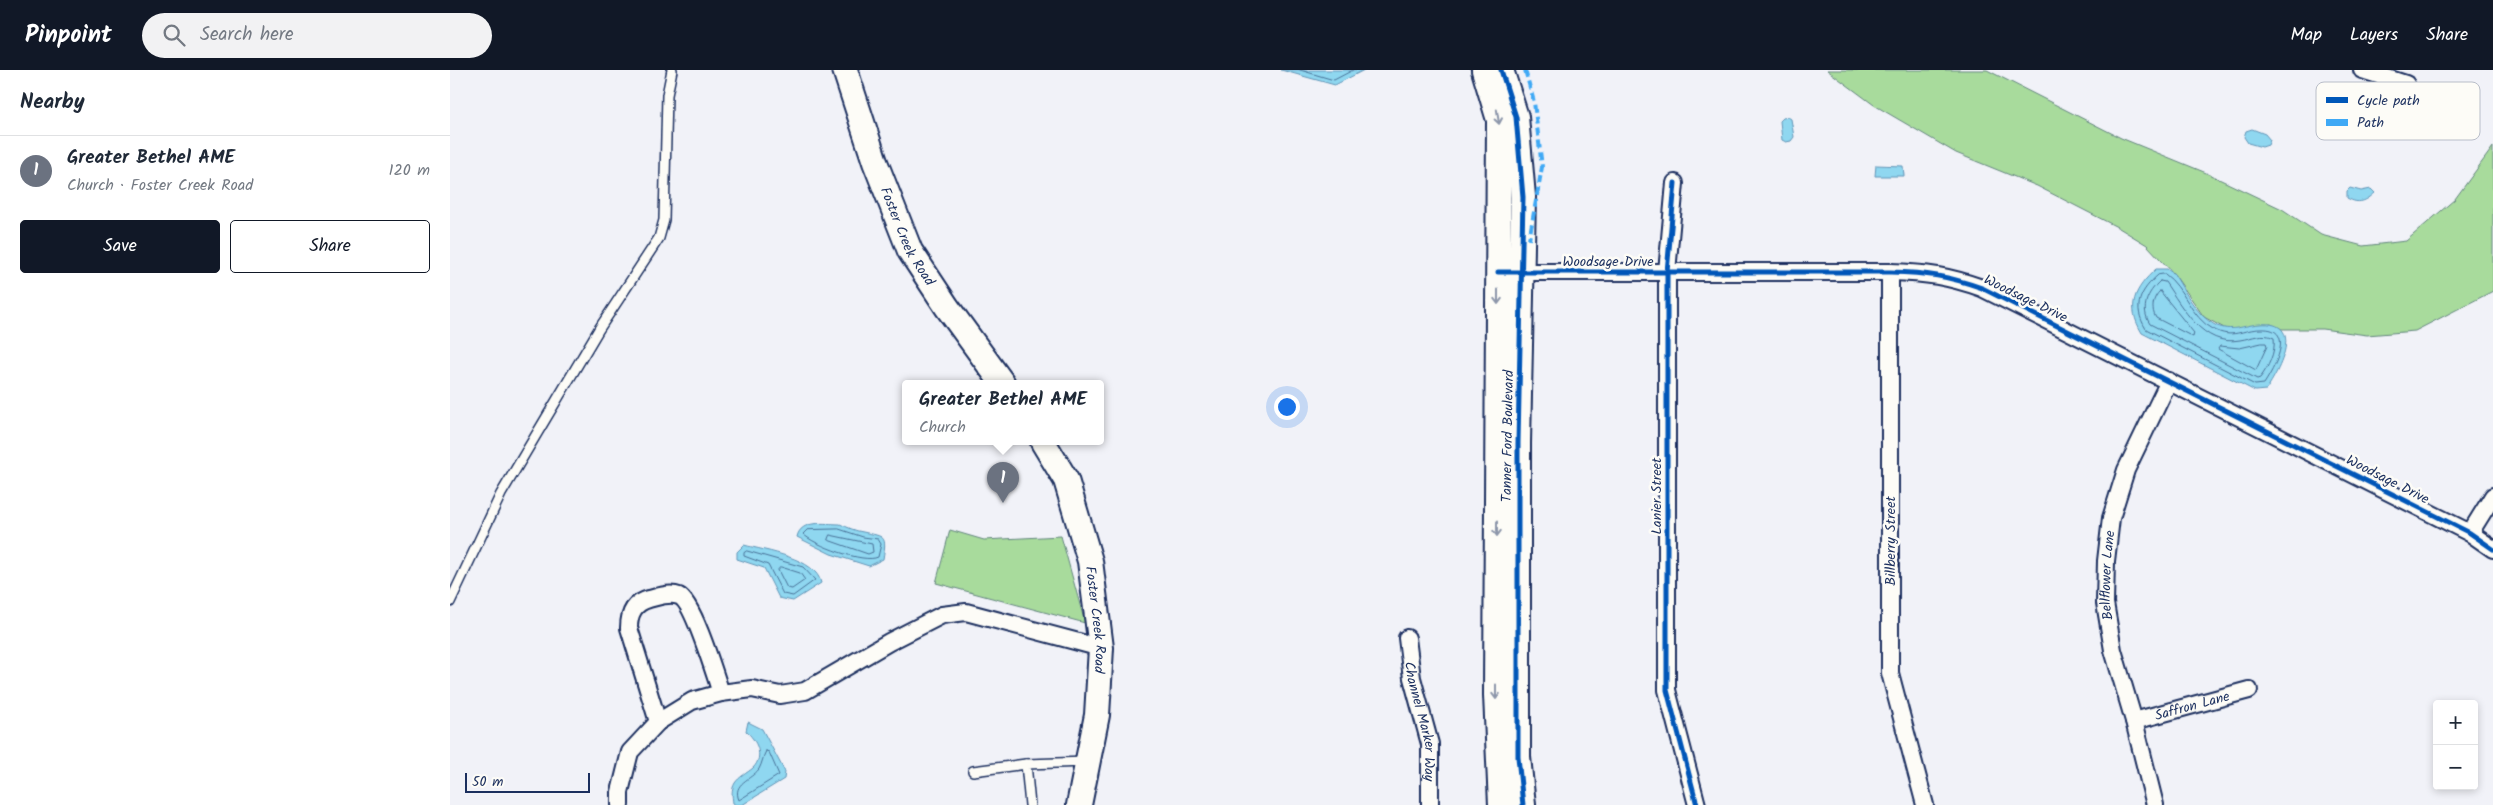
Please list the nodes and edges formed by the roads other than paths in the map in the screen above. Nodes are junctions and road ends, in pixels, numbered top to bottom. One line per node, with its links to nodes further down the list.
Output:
1 (672, 70): 17 (lane)
2 (845, 70): 11 (street, Foster Creek Road)
3 (1484, 70): 8 (street, Tanner Ford Boulevard, one-way to 8)
4 (1502, 70): 8 (street, Tanner Ford Boulevard)
5 (2362, 70): 6 (street)
6 (2400, 82)
7 (1675, 183): 9 (street, Lanier Street)
8 (1510, 272): 9 (street, Woodsage Drive); 31 (street, Tanner Ford Boulevard, one-way to 31); 32 (street, Tanner Ford Boulevard)
9 (1667, 272): 10 (street, Woodsage Drive); 33 (street, Lanier Street)
10 (1890, 272): 12 (street, Woodsage Drive); 34 (street, Billberry Street)
11 (1000, 380)
12 (2169, 381): 15 (street, Woodsage Drive); 22 (street, Bellflower Lane)
13 (1045, 445): 19 (street, Foster Creek Road)
14 (2493, 496): 15 (street)
15 (2470, 533): 16 (street, Woodsage Drive)
16 (2493, 549)
17 (450, 602)
18 (1407, 638): 30 (street, Channel Marker Way)
19 (1101, 648): 21 (street); 24 (street, Foster Creek Road)
20 (2249, 690): 22 (street, Saffron Lane)
21 (721, 693): 23 (street); 23 (street)
22 (2134, 721): 35 (street, Bellflower Lane)
23 (658, 722): 27 (street)
24 (1087, 762): 25 (lane); 29 (street, Foster Creek Road)
25 (1026, 764): 26 (lane); 28 (lane)
26 (973, 771)
27 (620, 805)
28 (1030, 805)
29 (1079, 805)
30 (1430, 805)
31 (1501, 805)
32 (1522, 805)
33 (1697, 805)
34 (1925, 805)
35 (2155, 805)

